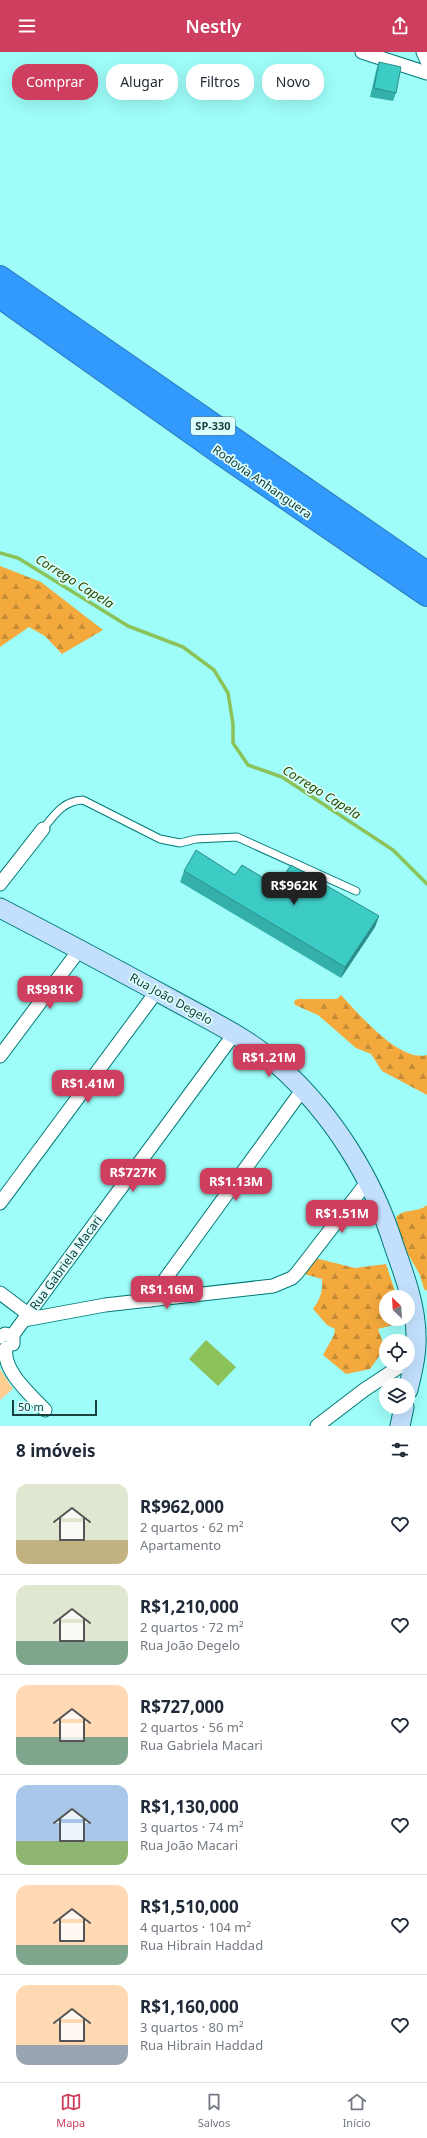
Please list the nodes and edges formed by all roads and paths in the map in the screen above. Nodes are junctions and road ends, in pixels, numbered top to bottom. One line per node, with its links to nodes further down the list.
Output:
1 (362, 52): 4 (street)
2 (424, 52): 3 (street)
3 (427, 61)
4 (427, 73)
5 (0, 277): 7 (highway, Rodovia Anhanguera / SP-330)
6 (0, 297): 8 (highway, Rodovia Anhanguera / SP-330)
7 (427, 573)
8 (427, 595)
9 (43, 828): 10 (street); 11 (lane)
10 (0, 884)
11 (356, 891)
12 (0, 908): 13 (street, Rua João Degelo)
13 (80, 949): 14 (street, Rua João Degelo); 16 (street)
14 (157, 991): 15 (street, Rua João Degelo); 19 (street)
15 (234, 1034): 17 (street, Rua João Degelo); 22 (street, Rua Gabriela Macari)
16 (0, 1056)
17 (303, 1089): 18 (street, Rua João Degelo); 21 (street)
18 (368, 1181): 21 (street); 23 (street, Rua João Degelo)
19 (0, 1203)
20 (0, 1293): 22 (street)
21 (150, 1300): 22 (street)
22 (26, 1317): 24 (street, Rua Gabriela Macari)
23 (415, 1339)
24 (4, 1342): 26 (street)
25 (396, 1370): 28 (street)
26 (45, 1410)
27 (403, 1414): 29 (street)
28 (317, 1426)
29 (400, 1426)

